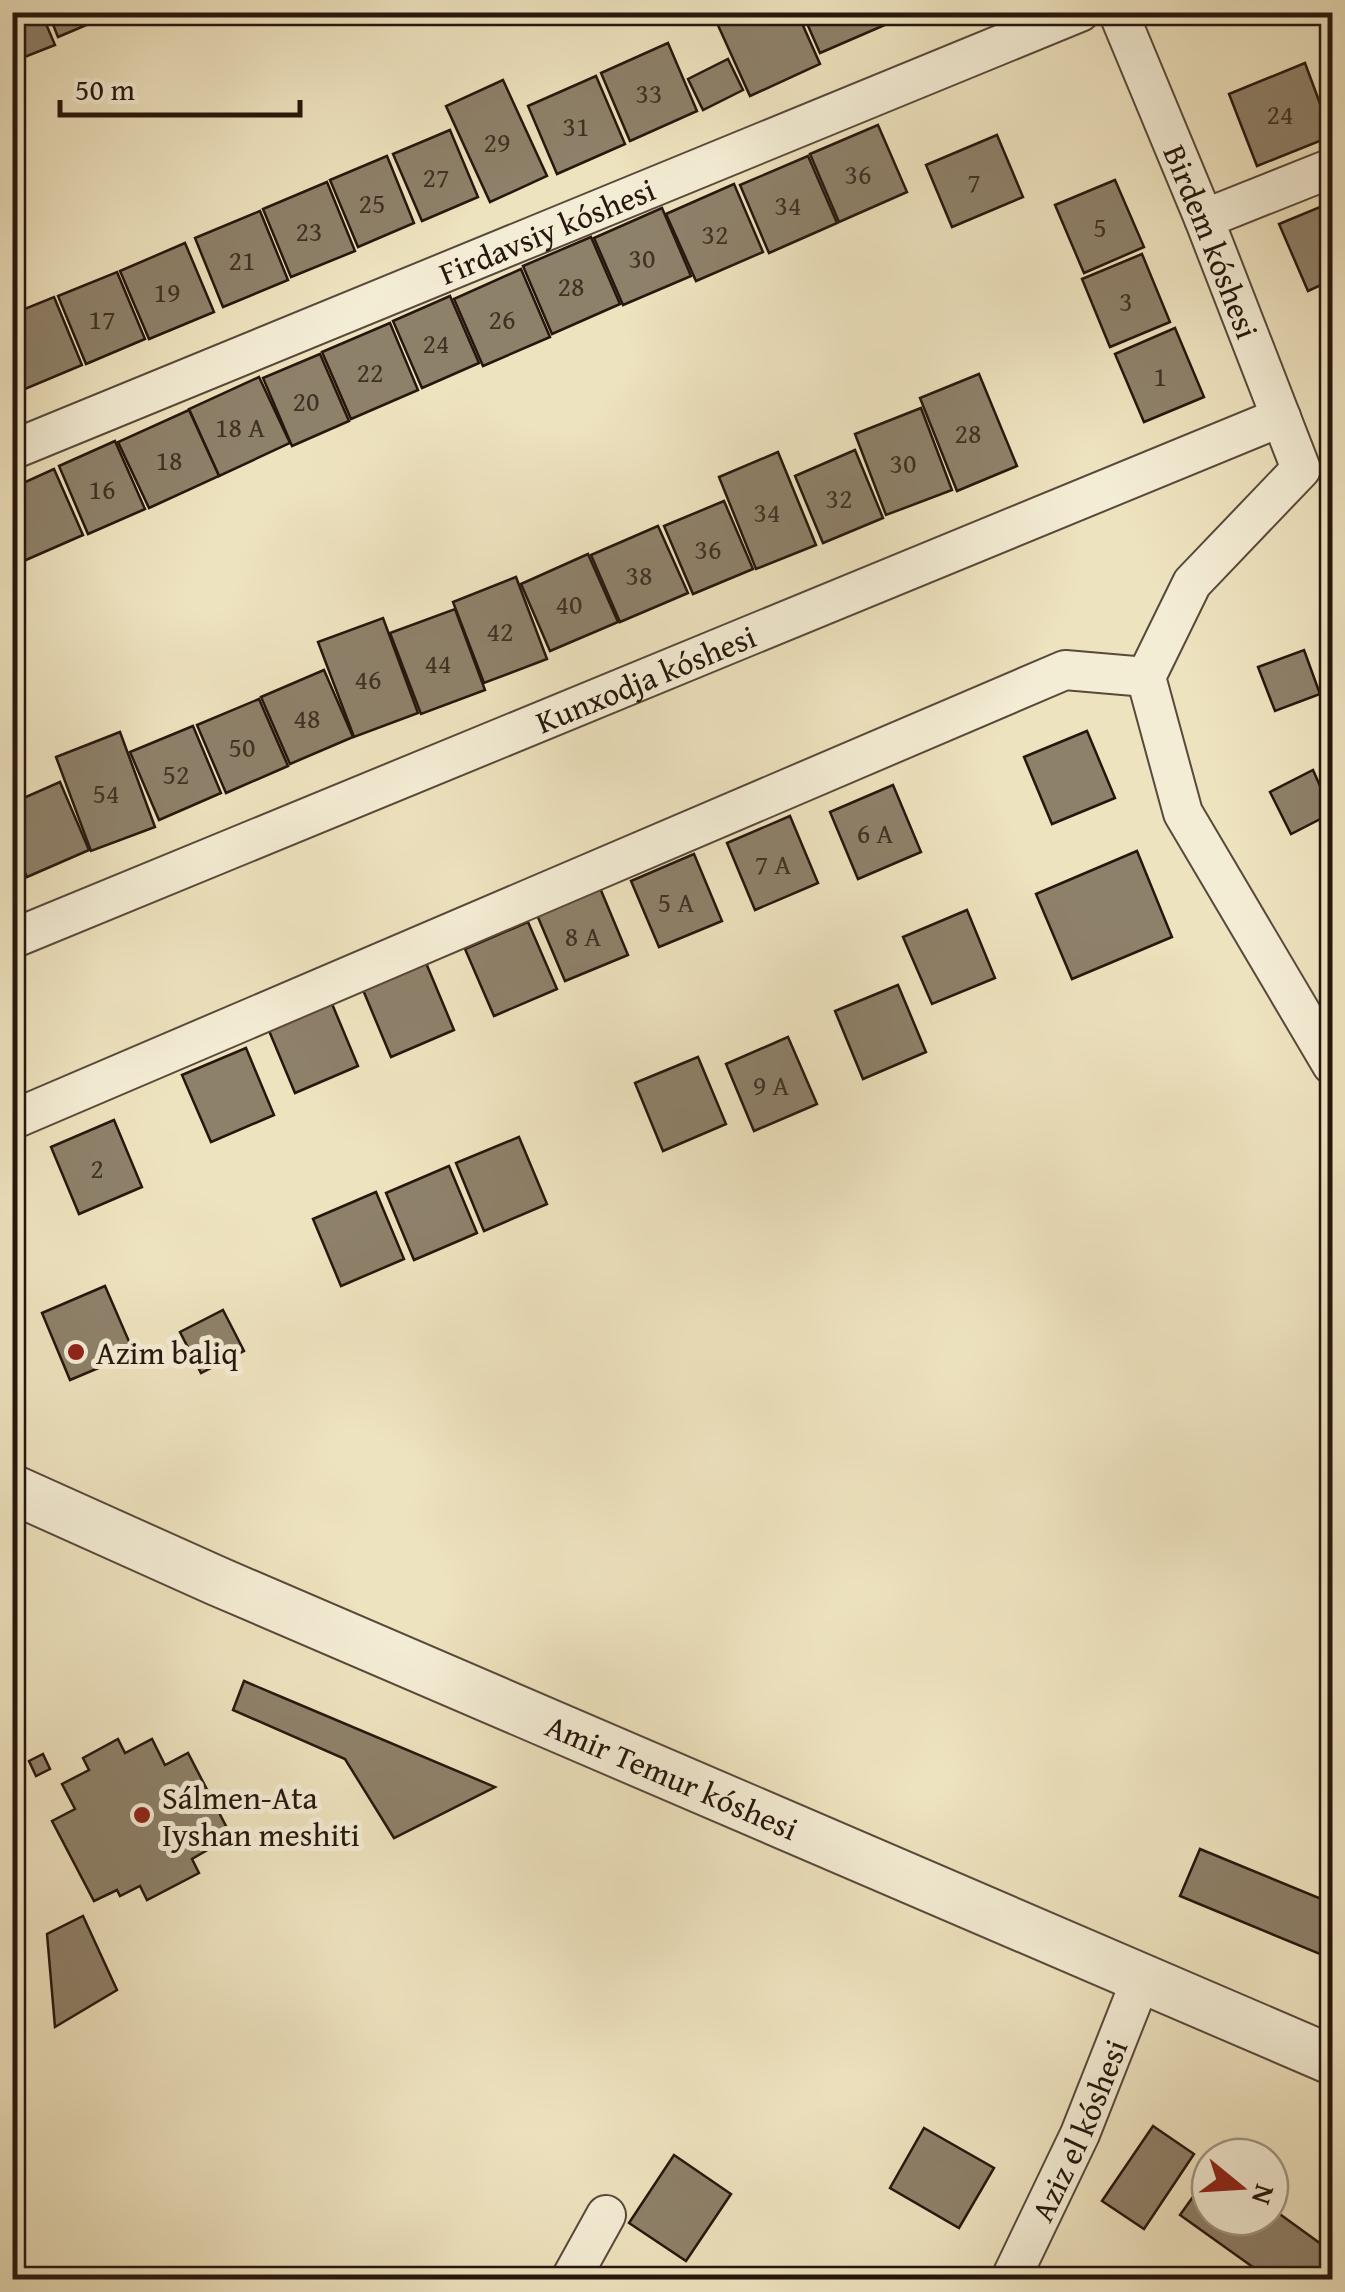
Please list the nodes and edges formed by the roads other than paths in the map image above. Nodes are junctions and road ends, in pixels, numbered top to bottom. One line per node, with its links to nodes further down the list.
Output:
1 (1080, 12): 6 (street, Firdavsiy kóshesi)
2 (1118, 12): 4 (street, Birdem kóshesi)
3 (1332, 168): 4 (street)
4 (1204, 219): 5 (street, Birdem kóshesi)
5 (1280, 417): 7 (street, Birdem kóshesi); 8 (street, Kunxodja kóshesi)
6 (12, 450)
7 (1146, 678): 9 (street); 10 (street)
8 (12, 938)
9 (1332, 1064)
10 (12, 1120)
11 (12, 1489): 12 (street, Amir Temur kóshesi)
12 (1142, 1977): 13 (street, Amir Temur kóshesi); 16 (street, Aziz el kóshesi)
13 (1332, 2060)
14 (606, 2214): 15 (street)
15 (570, 2280)
16 (1010, 2280)

